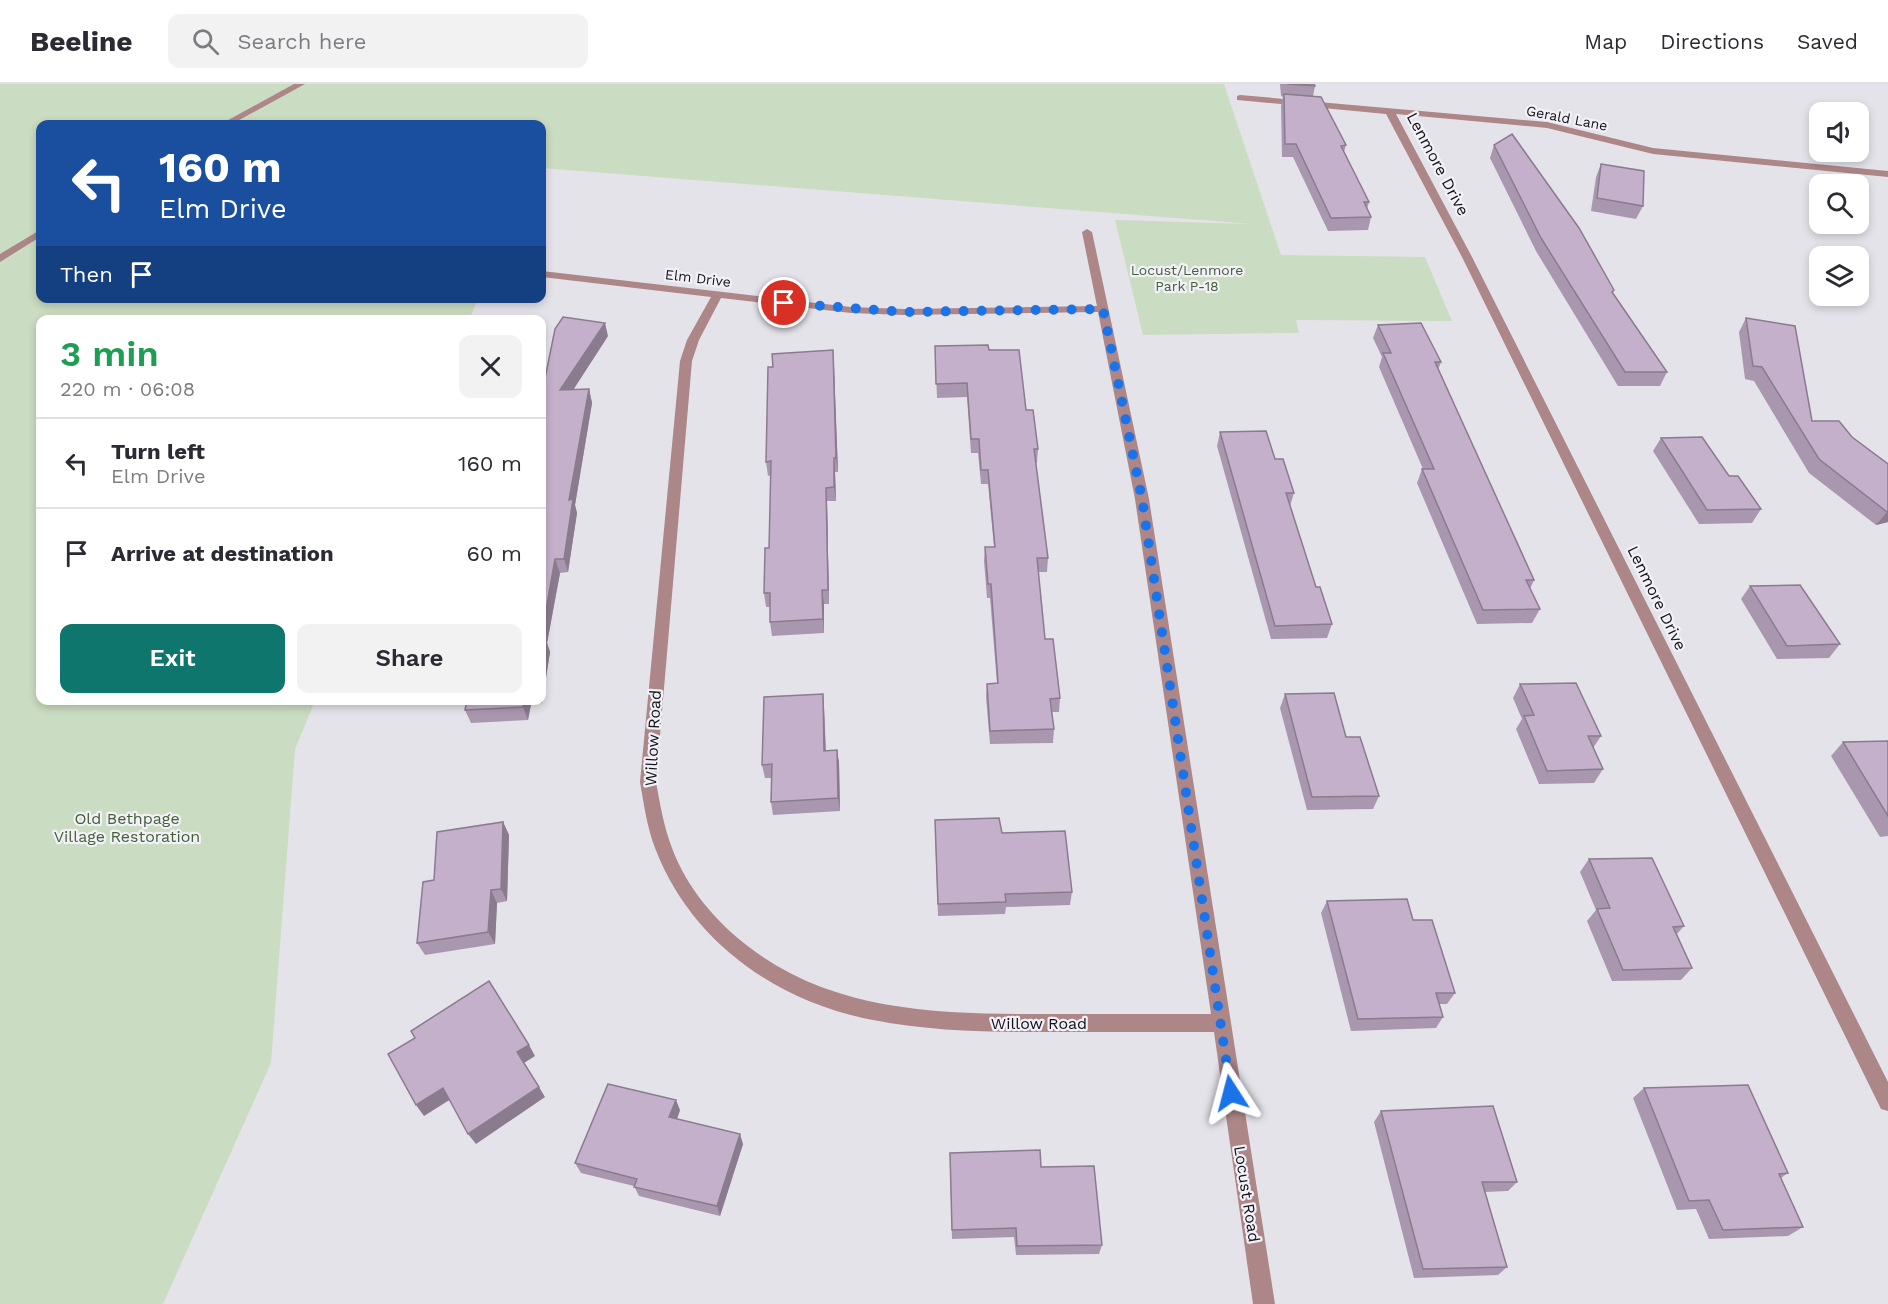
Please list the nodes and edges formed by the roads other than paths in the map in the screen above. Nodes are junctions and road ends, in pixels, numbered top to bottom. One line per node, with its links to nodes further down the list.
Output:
1 (301, 84): 4 (street)
2 (1240, 98): 3 (street, Gerald Lane)
3 (1390, 112): 5 (street, Gerald Lane); 13 (street, Lenmore Drive)
4 (234, 120)
5 (1888, 174)
6 (1087, 232): 11 (street, Locust Road)
7 (36, 236): 8 (street)
8 (0, 259)
9 (546, 275): 10 (street, Elm Drive)
10 (717, 296): 11 (street, Elm Drive); 12 (street, Willow Road)
11 (1103, 309): 12 (street, Locust Road)
12 (1221, 1023): 14 (street, Locust Road)
13 (1888, 1102)
14 (1264, 1304)

